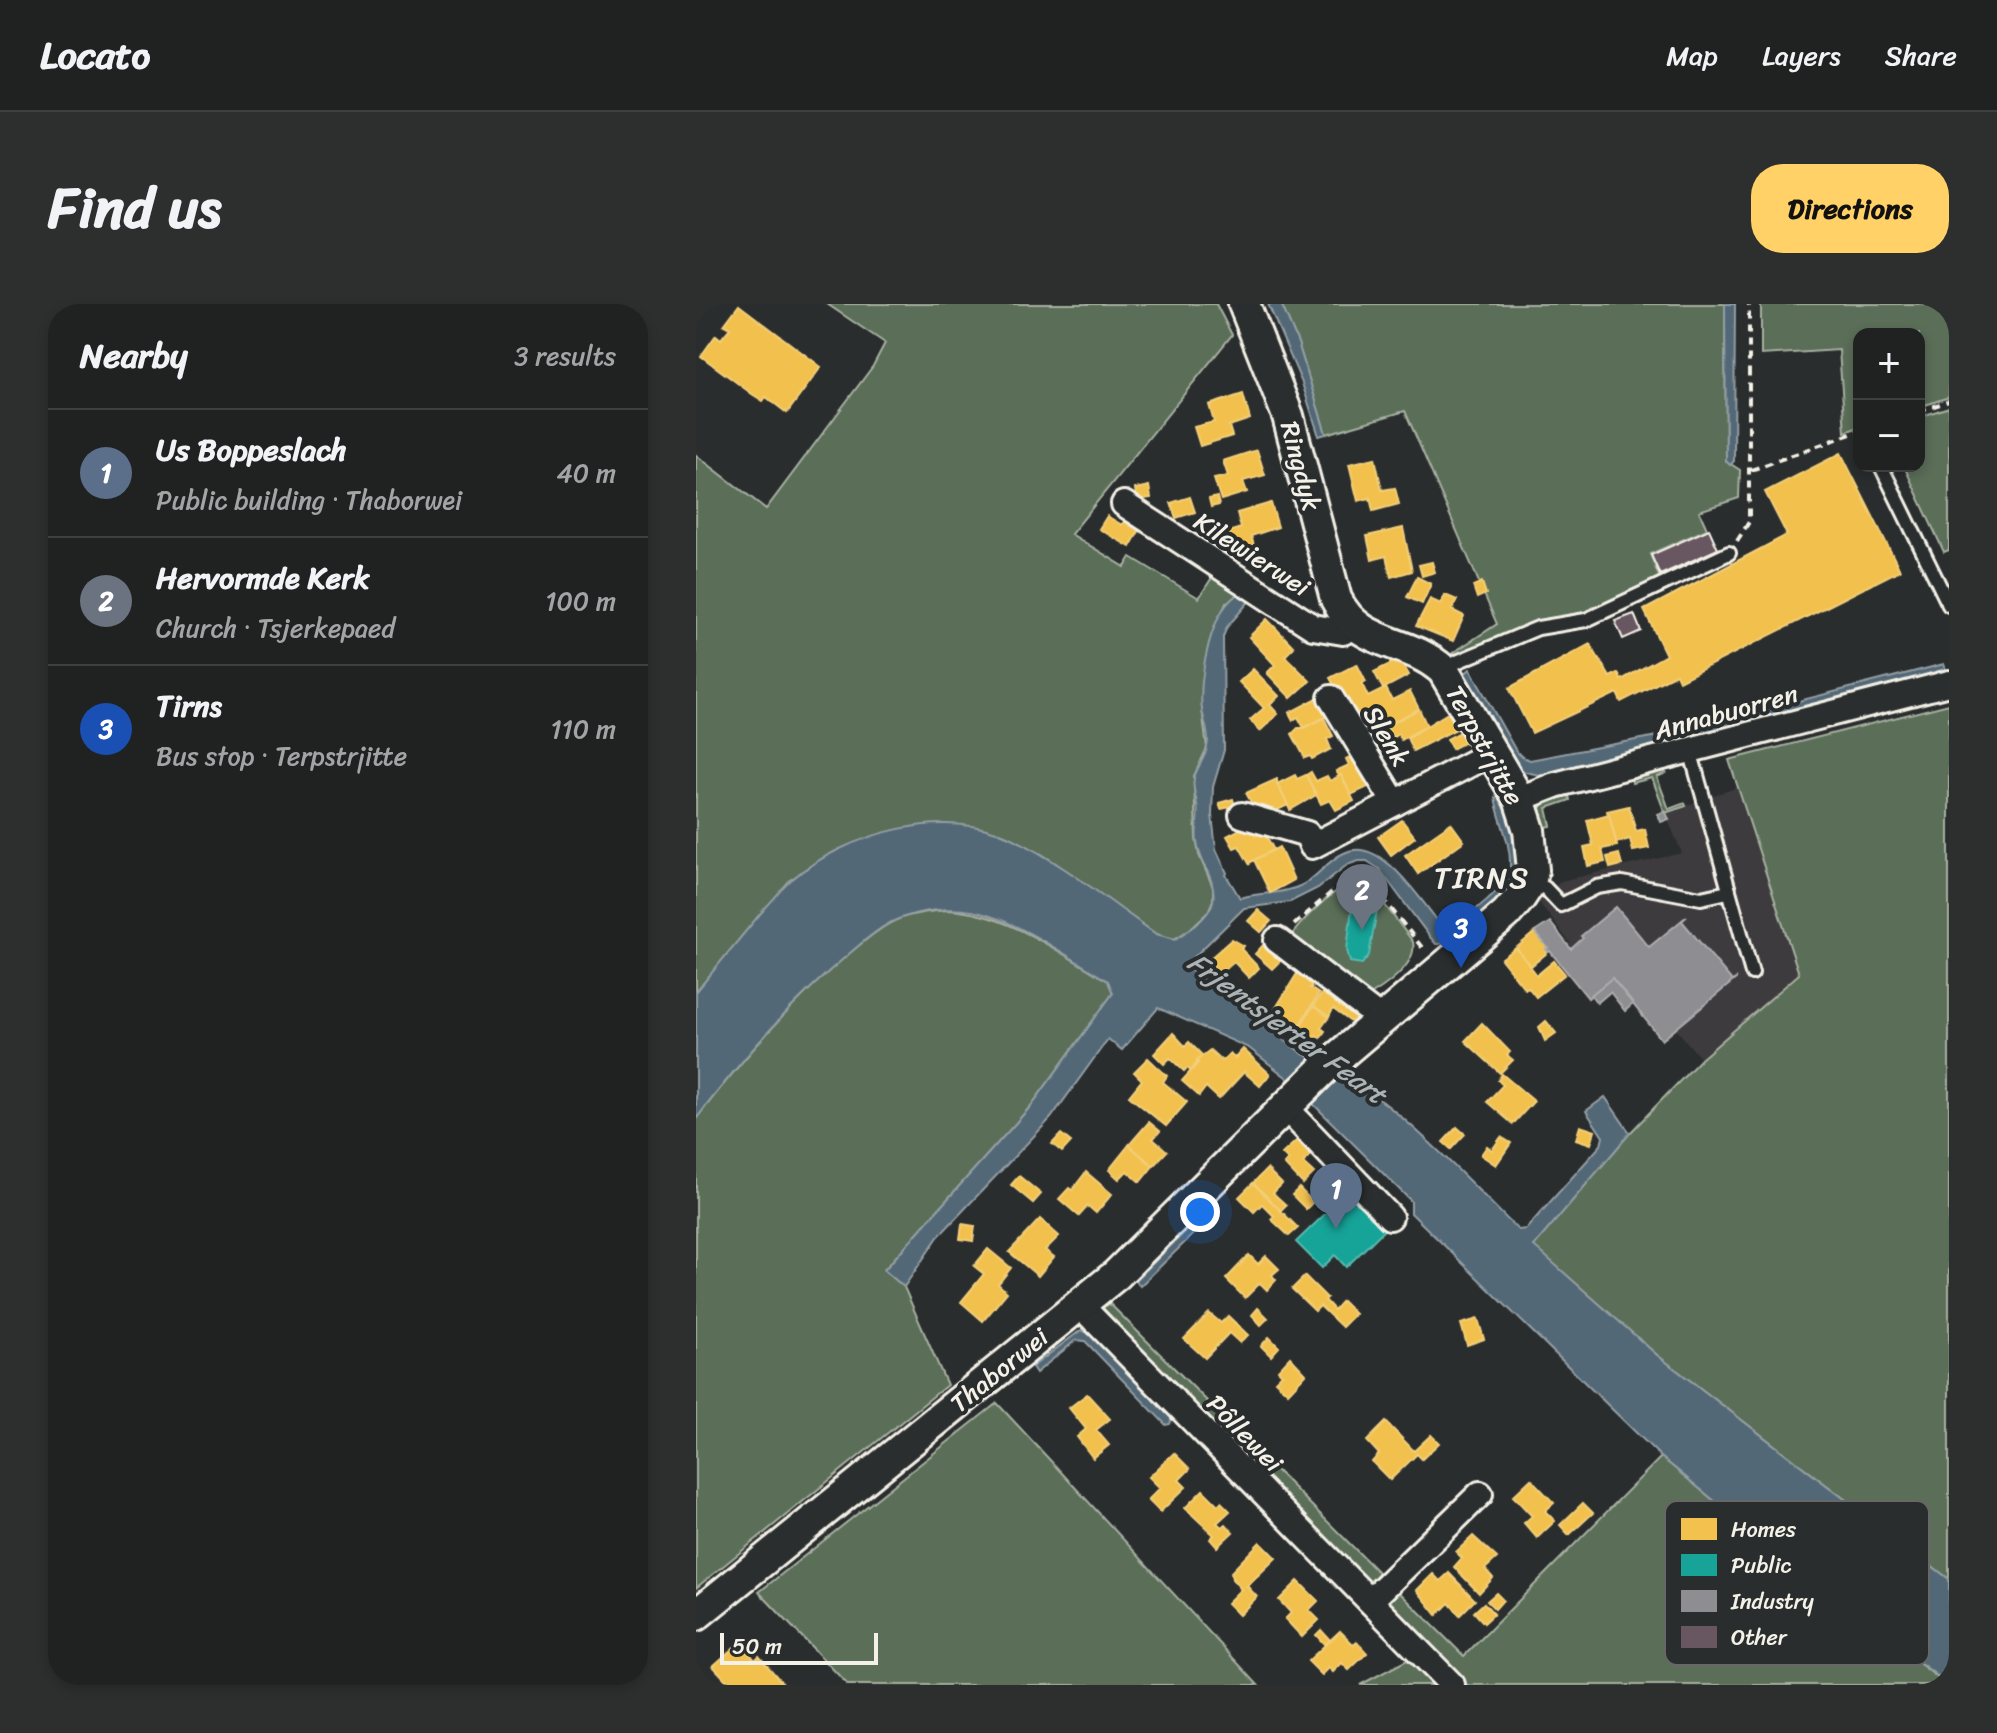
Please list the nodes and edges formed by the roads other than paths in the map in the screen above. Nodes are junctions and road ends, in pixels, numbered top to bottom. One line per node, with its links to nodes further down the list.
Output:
1 (1244, 304): 6 (street, Ringdyk)
2 (1884, 472): 5 (lane)
3 (1124, 504): 6 (street, Kilewierwei)
4 (1729, 553): 7 (lane)
5 (1949, 605)
6 (1355, 627): 7 (street, Terpstrjitte)
7 (1443, 670): 11 (street, Terpstrjitte)
8 (1949, 683): 10 (street, Annabuorren)
9 (1331, 698): 13 (street, Slenk)
10 (1690, 750): 12 (street, Annabuorren); 16 (lane)
11 (1491, 753): 12 (street, Terpstrjitte); 13 (street, Slenk)
12 (1519, 799): 15 (street, Terpstrjitte)
13 (1395, 803): 14 (street, Slenk)
14 (1242, 815)
15 (1530, 883): 16 (lane); 19 (street)
16 (1728, 892): 18 (lane)
17 (1279, 942): 19 (street)
18 (1752, 973)
19 (1379, 1021): 20 (street, Thaborwei)
20 (1293, 1101): 21 (street); 22 (street, Thaborwei)
21 (1390, 1217)
22 (1080, 1305): 24 (street, Pôllewei); 25 (street, Thaborwei)
23 (1480, 1494): 24 (street)
24 (1370, 1601): 26 (street, Pôllewei)
25 (696, 1615)
26 (1452, 1685)

